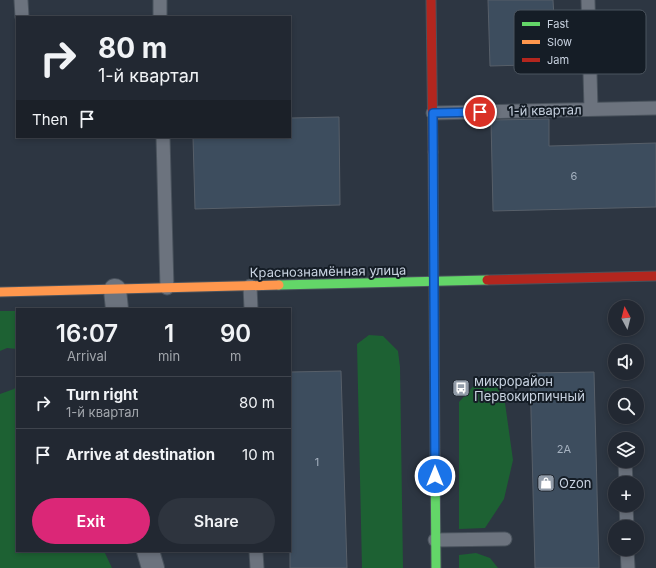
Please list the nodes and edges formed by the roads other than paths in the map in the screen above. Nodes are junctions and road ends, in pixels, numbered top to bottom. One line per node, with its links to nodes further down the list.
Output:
1 (21, 0): 6 (lane)
2 (160, 0): 7 (lane)
3 (431, 0): 11 (street)
4 (588, 0): 5 (lane)
5 (588, 10)
6 (22, 16)
7 (160, 16)
8 (589, 74): 10 (lane)
9 (656, 108): 10 (lane, 1-й квартал)
10 (590, 109): 11 (lane, 1-й квартал)
11 (433, 113): 14 (street)
12 (163, 138): 16 (lane)
13 (656, 276): 14 (street, Краснознамённая улица)
14 (434, 281): 15 (street, Краснознамённая улица); 21 (street)
15 (250, 286): 16 (street, Краснознамённая улица); 19 (lane)
16 (167, 288): 18 (street, Краснознамённая улица)
17 (0, 292): 18 (street, Краснознамённая улица)
18 (116, 299)
19 (251, 308)
20 (505, 539): 21 (lane)
21 (435, 540): 27 (street)
22 (148, 552): 25 (street)
23 (256, 552): 26 (lane)
24 (627, 556): 28 (lane)
25 (153, 568)
26 (257, 568)
27 (436, 568)
28 (628, 568)

